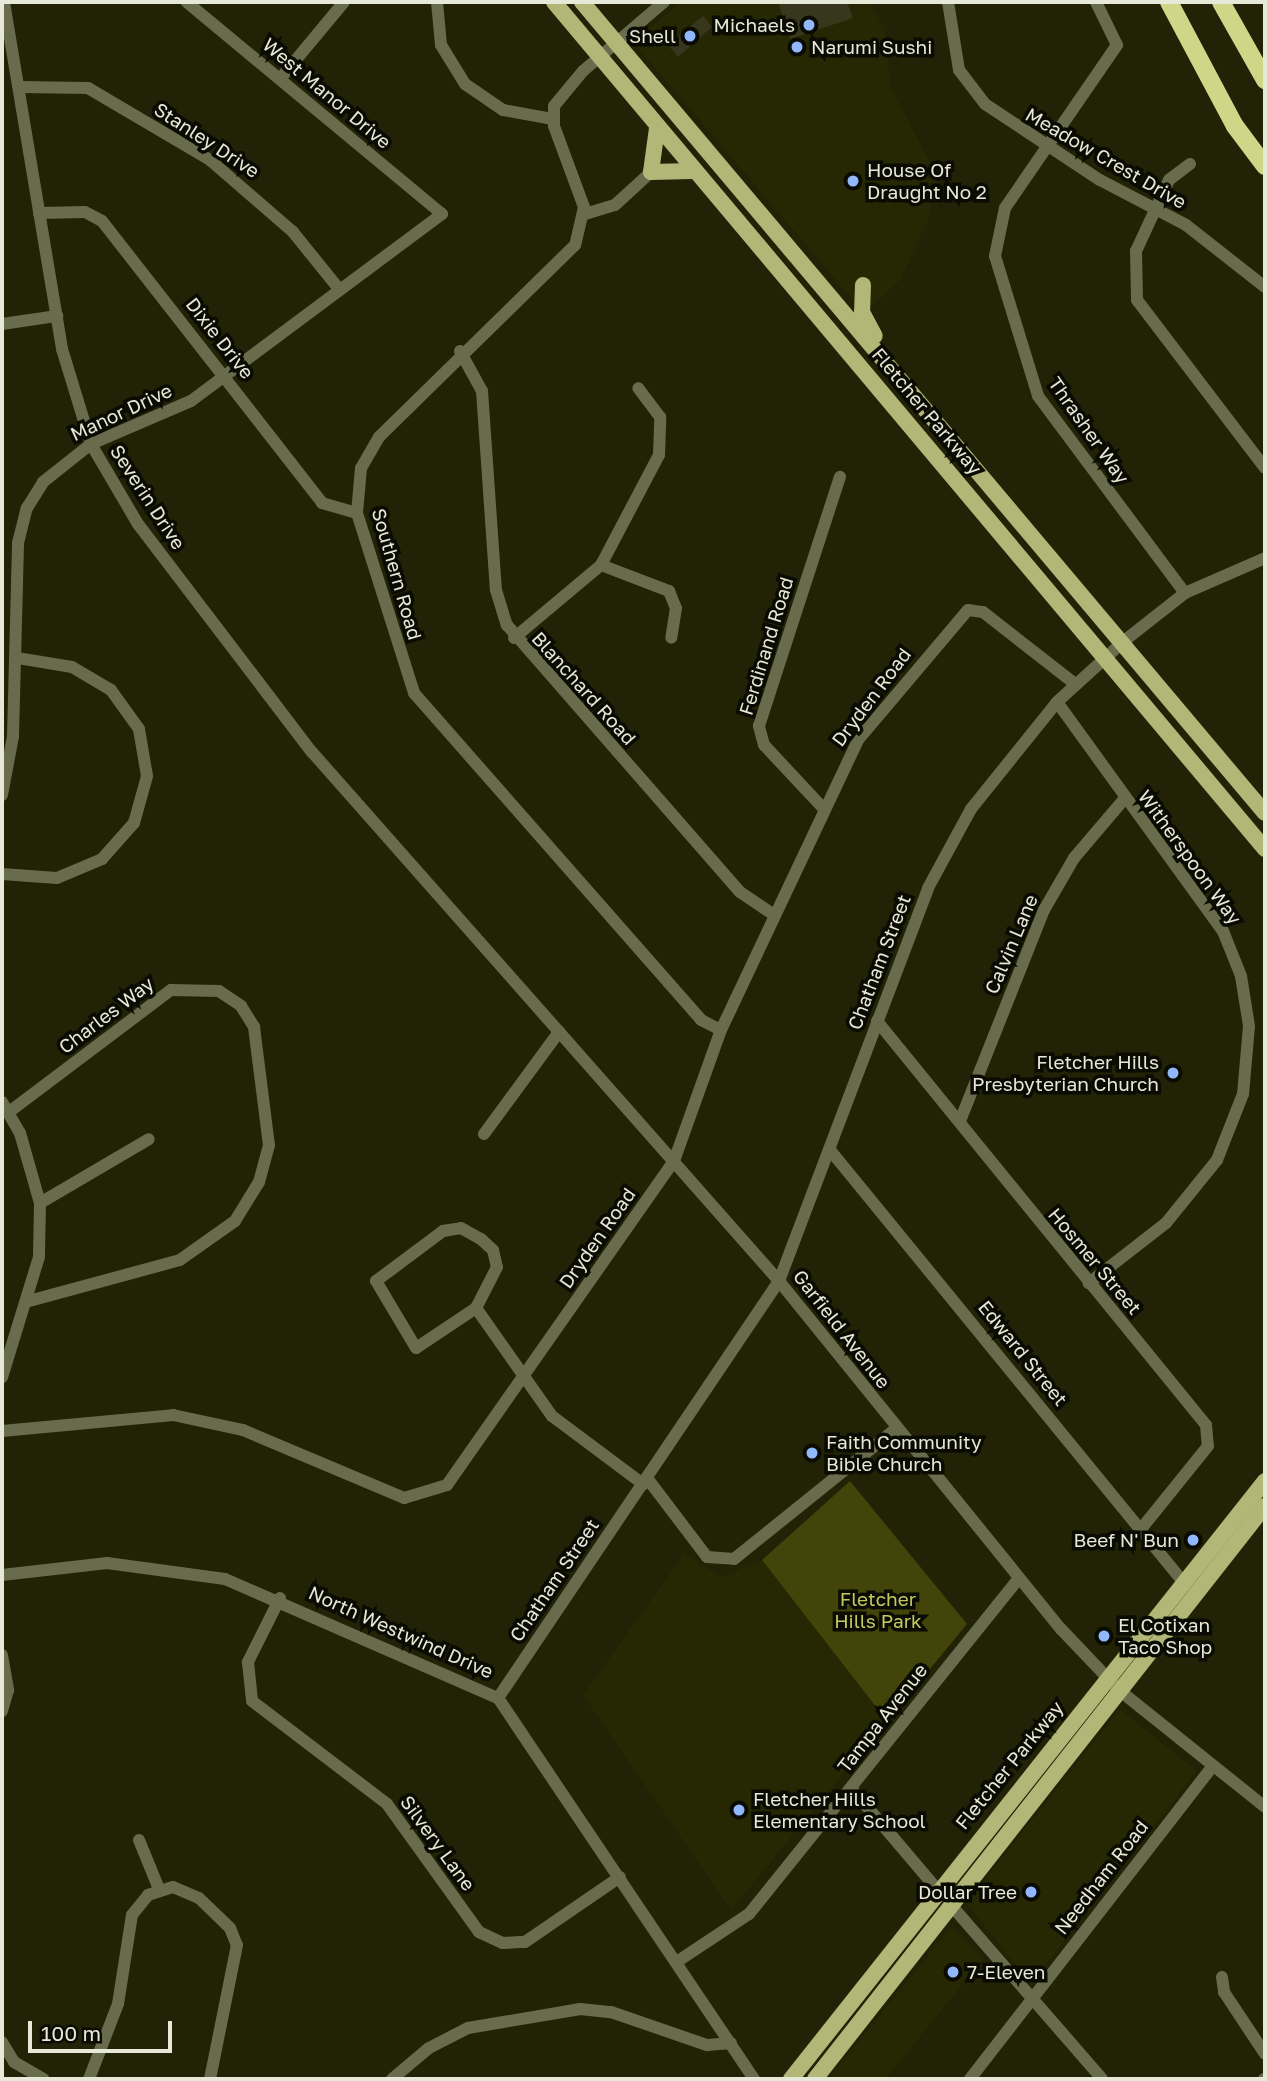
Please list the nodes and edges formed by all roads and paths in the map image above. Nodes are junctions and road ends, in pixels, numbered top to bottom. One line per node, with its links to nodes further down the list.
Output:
1 (4, 2): 16 (street, Severin Drive)
2 (187, 2): 14 (street, West Manor Drive)
3 (344, 2): 14 (street)
4 (437, 2): 17 (street)
5 (554, 2): 13 (main road, Fletcher Parkway)
6 (582, 2): 12 (main road, Fletcher Parkway)
7 (664, 2): 12 (street)
8 (948, 2): 19 (street, Meadow Crest Drive)
9 (1096, 2): 19 (street, Thrasher Way)
10 (1169, 2): 21 (highway)
11 (1221, 2): 15 (highway)
12 (616, 43): 13 (street); 34 (main road, Fletcher Parkway)
13 (599, 57): 17 (street); 18 (main road, Fletcher Parkway)
14 (280, 79): 26 (street, West Manor Drive)
15 (1265, 80)
16 (20, 87): 25 (street, Severin Drive); 30 (street, Stanley Drive)
17 (553, 119): 27 (street)
18 (657, 128): 22 (main road, Fletcher Parkway); 23 (main road)
19 (1048, 145): 24 (street, Meadow Crest Drive); 43 (street, Thrasher Way)
20 (1190, 164): 24 (street)
21 (1265, 166)
22 (692, 171): 23 (main road); 48 (main road, Fletcher Parkway)
23 (652, 172): 27 (street)
24 (1154, 207): 29 (street, Meadow Crest Drive); 38 (street)
25 (39, 213): 31 (street, Severin Drive); 35 (street, Dixie Drive)
26 (442, 214): 30 (street, Manor Drive)
27 (584, 214): 33 (street, Southern Road)
28 (863, 285): 34 (main road)
29 (1265, 287)
30 (339, 289): 35 (street, Manor Drive)
31 (57, 316): 32 (street); 37 (street, Severin Drive)
32 (2, 324)
33 (460, 351): 40 (street, Southern Road); 44 (street, Blanchard Road)
34 (887, 360): 46 (main road, Fletcher Parkway)
35 (226, 376): 37 (street, Manor Drive); 40 (street, Dixie Drive)
36 (638, 388): 42 (street)
37 (91, 444): 47 (street, Manor Drive); 56 (street, Severin Drive)
38 (1265, 468)
39 (840, 477): 53 (street, Ferdinand Road)
40 (357, 513): 60 (street, Southern Road)
41 (1265, 558): 43 (street, Chatham Street)
42 (601, 565): 44 (street); 45 (street)
43 (1185, 593): 46 (street, Chatham Street)
44 (514, 638): 58 (street, Blanchard Road)
45 (671, 638)
46 (1124, 641): 48 (street, Chatham Street); 54 (main road, Fletcher Parkway)
47 (17, 658): 51 (street, Manor Drive); 57 (street)
48 (1104, 659): 49 (street, Chatham Street); 55 (main road, Fletcher Parkway)
49 (1075, 684): 50 (street, Chatham Street); 53 (street, Dryden Road)
50 (1057, 702): 52 (street, Witherspoon Way); 59 (street, Chatham Street)
51 (2, 795)
52 (1125, 798): 63 (street, Calvin Lane); 70 (street, Witherspoon Way)
53 (823, 808): 58 (street, Dryden Road)
54 (1265, 813)
55 (1265, 849)
56 (404, 858): 61 (street, Garfield Avenue)
57 (2, 874)
58 (773, 914): 60 (street, Dryden Road)
59 (877, 1021): 63 (street, Hosmer Street); 66 (street, Chatham Street)
60 (721, 1030): 67 (street, Dryden Road)
61 (559, 1032): 64 (street); 67 (street, Garfield Avenue)
62 (5, 1107): 68 (street); 71 (street, Charles Way)
63 (960, 1121): 70 (street, Hosmer Street)
64 (484, 1134)
65 (149, 1139): 68 (street)
66 (830, 1150): 69 (street, Chatham Street); 80 (street, Edward Street)
67 (674, 1161): 69 (street, Garfield Avenue); 73 (street, Dryden Road)
68 (40, 1203): 71 (street)
69 (779, 1281): 75 (street, Garfield Avenue); 77 (street, Chatham Street)
70 (1089, 1283): 80 (street, Hosmer Street)
71 (29, 1301): 74 (street)
72 (476, 1308): 72 (street); 73 (street)
73 (526, 1376): 76 (street, Dryden Road); 77 (street)
74 (2, 1377)
75 (897, 1428): 77 (street); 82 (street, Garfield Avenue)
76 (2, 1431)
77 (645, 1481): 89 (street, Chatham Street)
78 (1265, 1481): 83 (main road, Fletcher Parkway)
79 (1265, 1506): 85 (main road, Fletcher Parkway)
80 (1141, 1529): 83 (street, Edward Street)
81 (2, 1575): 84 (street, North Westwind Drive)
82 (1019, 1578): 87 (street, Garfield Avenue); 92 (street, Tampa Avenue)
83 (1184, 1583): 85 (main road); 87 (main road, Fletcher Parkway)
84 (280, 1598): 89 (street, North Westwind Drive); 96 (street, Silvery Lane)
85 (1173, 1624): 88 (main road, Fletcher Parkway)
86 (2, 1655): 90 (street)
87 (1106, 1677): 88 (street, Garfield Avenue); 95 (main road, Fletcher Parkway)
88 (1119, 1690): 91 (street, Garfield Avenue); 99 (main road, Fletcher Parkway)
89 (498, 1698): 96 (street, North Westwind Drive)
90 (2, 1711)
91 (1213, 1766): 93 (street, Garfield Avenue); 103 (street, Needham Road)
92 (851, 1788): 98 (street); 101 (street, Tampa Avenue)
93 (1265, 1807)
94 (139, 1840): 97 (street)
95 (955, 1866): 98 (main road, Fletcher Parkway); 99 (main road)
96 (620, 1877): 101 (street, North Westwind Drive)
97 (159, 1889): 108 (street); 109 (street)
98 (937, 1889): 100 (main road); 112 (main road, Fletcher Parkway)
99 (951, 1905): 100 (main road, Fletcher Parkway); 103 (street)
100 (930, 1932): 113 (main road, Fletcher Parkway)
101 (678, 1961): 105 (street, North Westwind Drive)
102 (1222, 1977): 106 (street)
103 (1029, 1997): 114 (street, Needham Road); 115 (street)
104 (2, 2042): 107 (street)
105 (731, 2042): 110 (street); 111 (street, North Westwind Drive)
106 (1265, 2054)
107 (43, 2079)
108 (89, 2079)
109 (210, 2079)
110 (392, 2079)
111 (754, 2079)
112 (791, 2079)
113 (815, 2079)
114 (970, 2079)
115 (1102, 2079)

